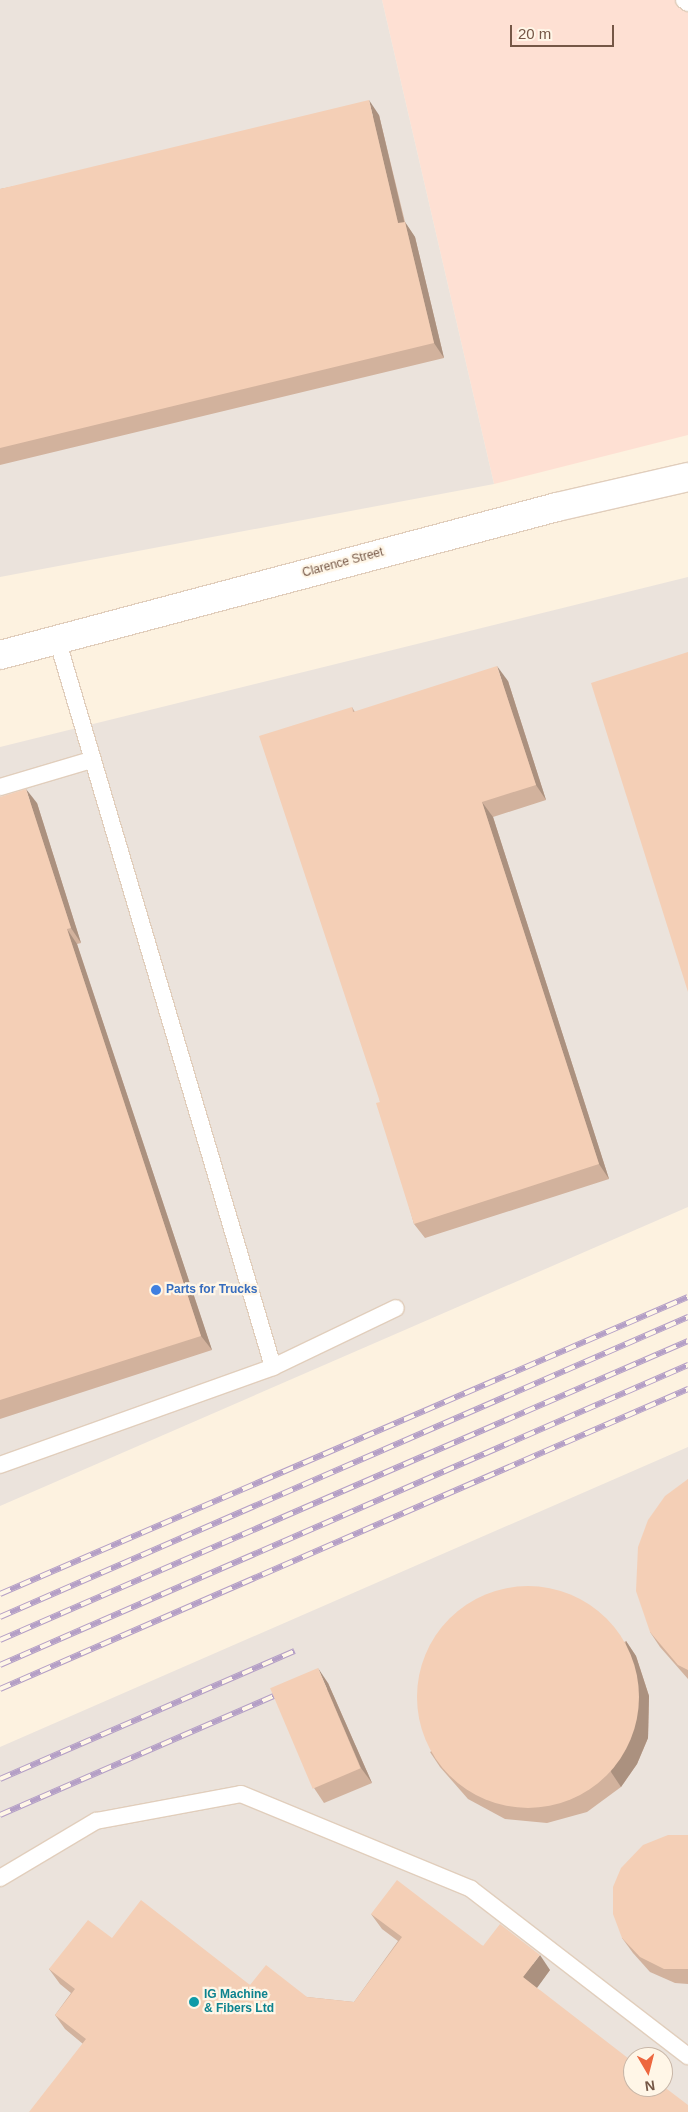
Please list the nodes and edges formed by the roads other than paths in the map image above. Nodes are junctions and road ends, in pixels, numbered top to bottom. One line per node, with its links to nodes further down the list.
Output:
1 (684, 0): 2 (lane)
2 (688, 3)
3 (688, 477): 4 (street, Clarence Street)
4 (57, 639): 5 (street, Clarence Street); 6 (lane)
5 (0, 654)
6 (91, 760): 7 (lane); 9 (lane)
7 (0, 787)
8 (396, 1308): 9 (lane)
9 (273, 1367): 10 (lane)
10 (0, 1465)
11 (0, 1878): 12 (lane)
12 (688, 2056)

